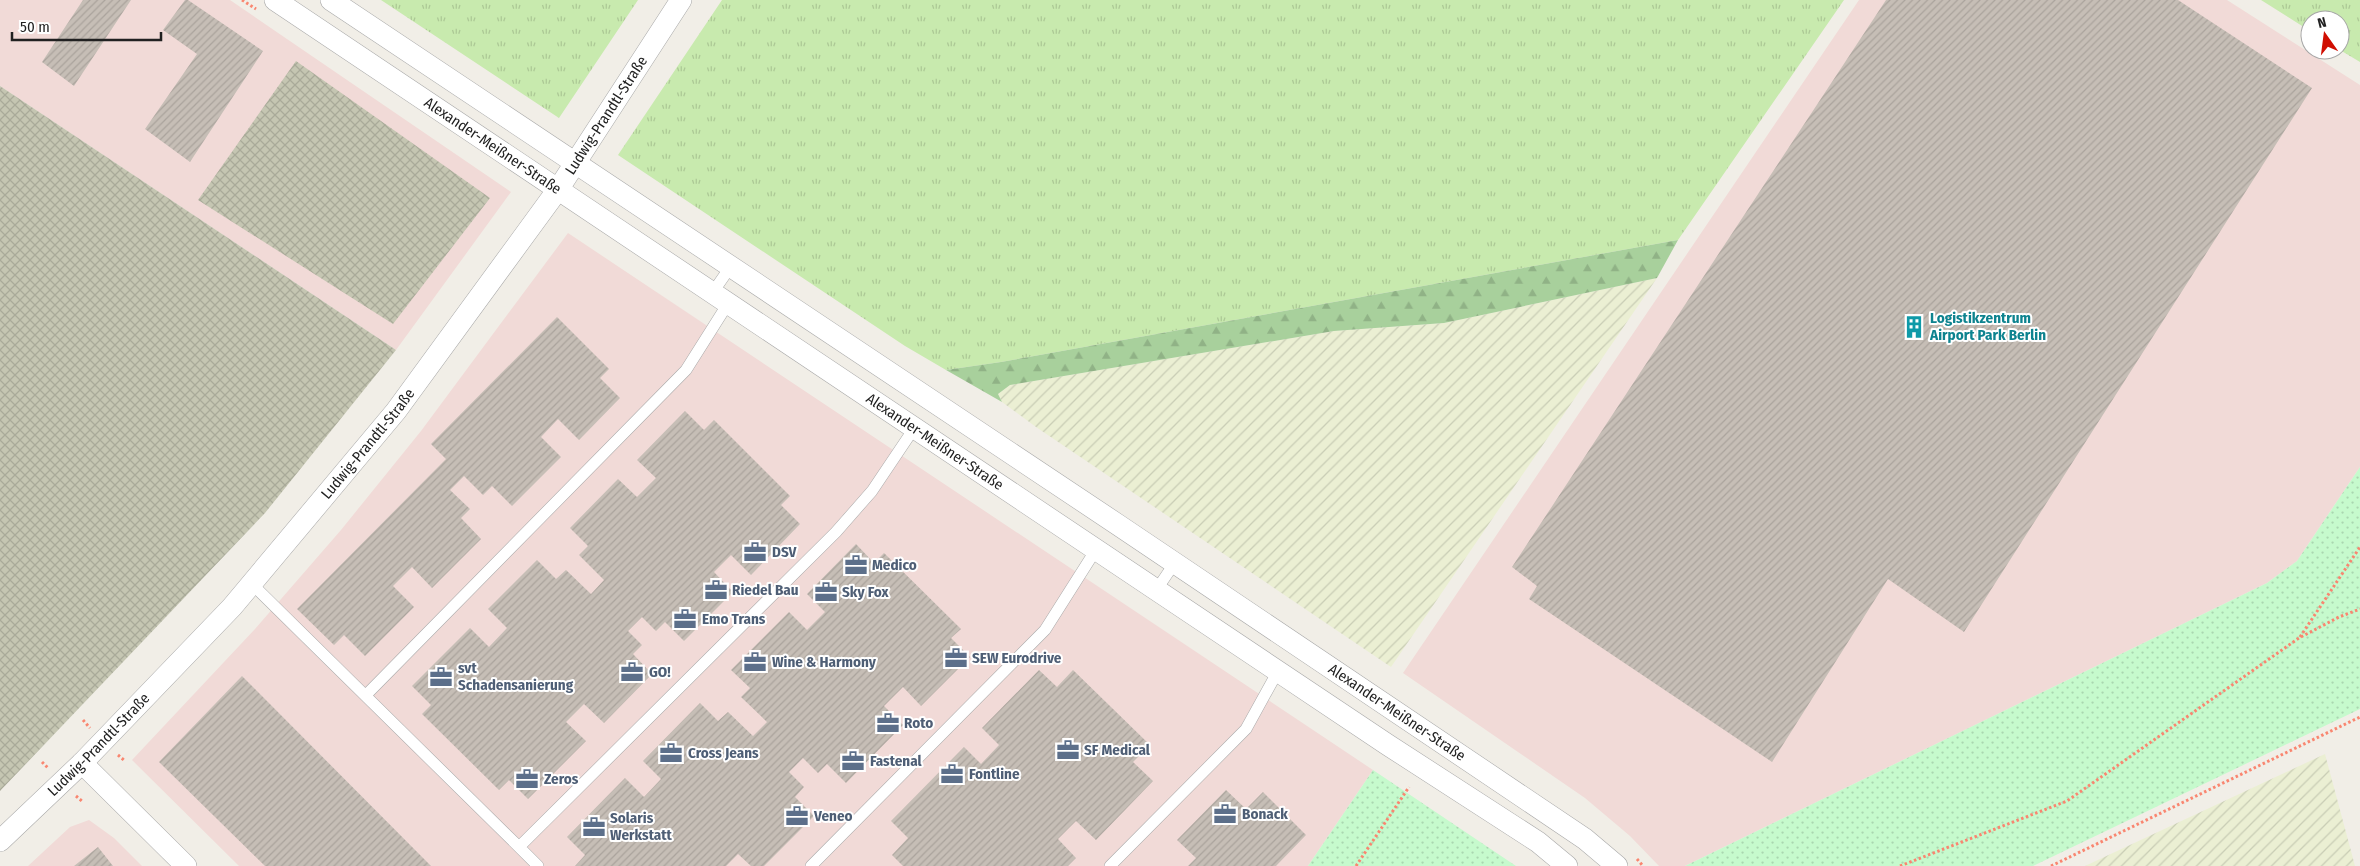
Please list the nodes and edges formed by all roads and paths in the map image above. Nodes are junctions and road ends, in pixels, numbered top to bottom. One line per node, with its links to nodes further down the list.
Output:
1 (275, 0): 5 (street, Alexander-Meißner-Straße)
2 (331, 0): 4 (street, Alexander-Meißner-Straße)
3 (680, 0): 4 (street, Ludwig-Prandtl-Straße)
4 (577, 162): 5 (street, Ludwig-Prandtl-Straße); 6 (street, Alexander-Meißner-Straße)
5 (559, 188): 7 (street, Alexander-Meißner-Straße); 12 (street, Ludwig-Prandtl-Straße)
6 (731, 266): 7 (lane); 11 (street, Alexander-Meißner-Straße)
7 (721, 297): 8 (street, Alexander-Meißner-Straße); 17 (lane)
8 (915, 427): 10 (street, Alexander-Meißner-Straße); 22 (lane)
9 (2360, 547): 15 (path)
10 (1097, 548): 13 (street, Alexander-Meißner-Straße); 25 (lane)
11 (1174, 564): 13 (lane); 29 (street, Alexander-Meißner-Straße)
12 (253, 585): 17 (lane); 19 (street, Ludwig-Prandtl-Straße)
13 (1157, 589): 16 (street, Alexander-Meißner-Straße)
14 (2360, 609): 15 (path)
15 (2299, 638): 30 (path)
16 (1278, 671): 26 (lane); 28 (street, Alexander-Meißner-Straße)
17 (366, 695): 22 (lane)
18 (2360, 717): 31 (path)
19 (82, 763): 21 (street, Ludwig-Prandtl-Straße); 23 (street)
20 (1409, 787): 27 (path)
21 (0, 841)
22 (519, 847): 24 (lane)
23 (186, 866)
24 (538, 866)
25 (811, 866)
26 (1110, 866)
27 (1356, 866)
28 (1567, 866)
29 (1616, 866)
30 (1900, 866)
31 (2051, 866)

